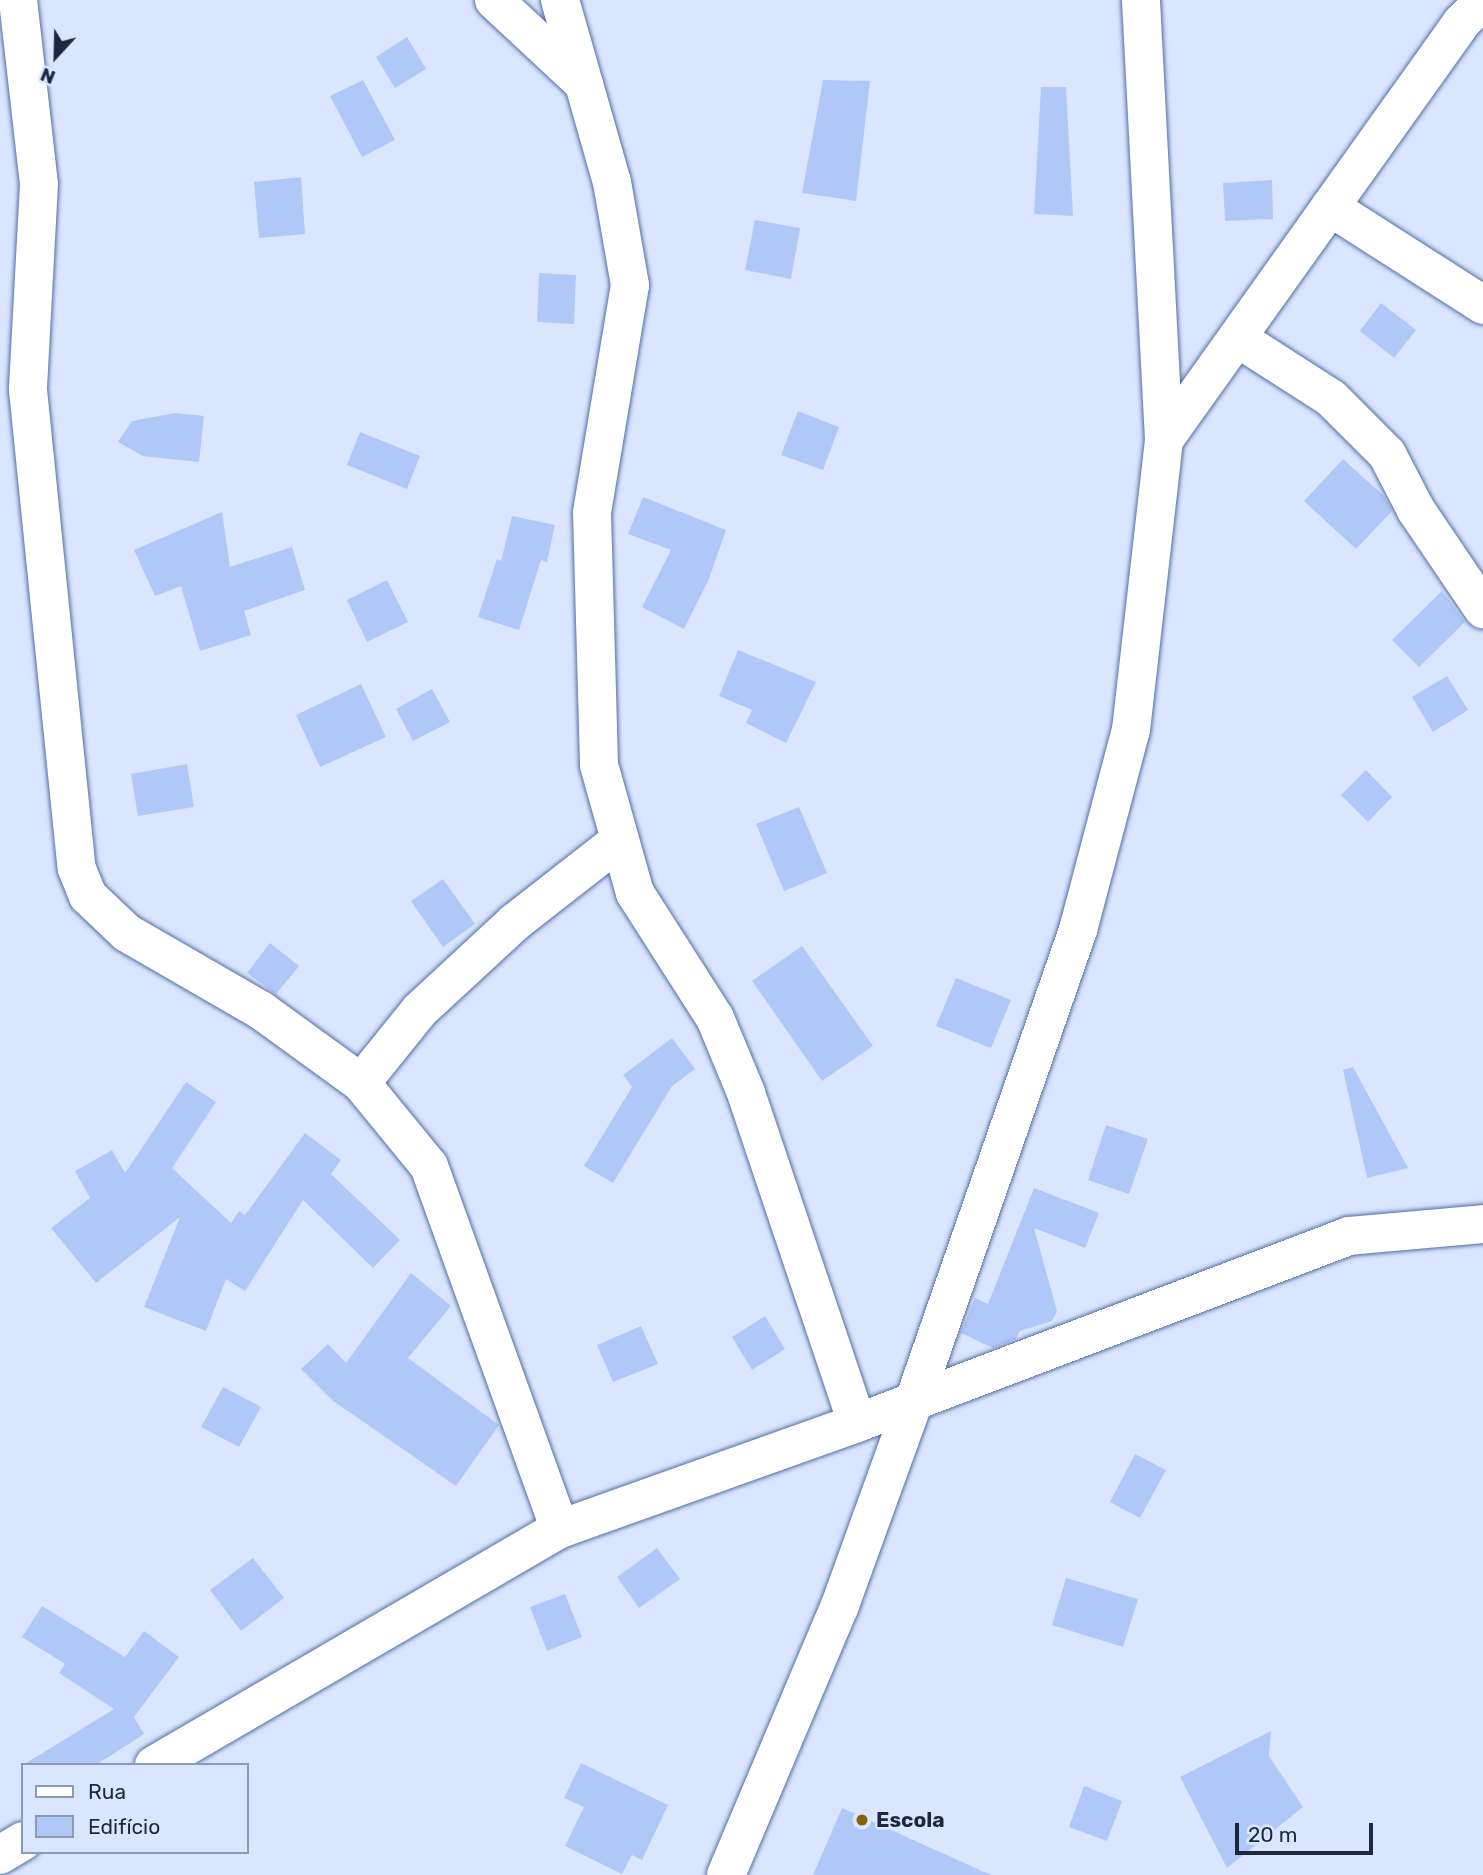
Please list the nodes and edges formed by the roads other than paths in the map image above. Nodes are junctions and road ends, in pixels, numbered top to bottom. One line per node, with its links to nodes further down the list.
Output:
1 (18, 0): 6 (street)
2 (494, 0): 7 (street)
3 (560, 0): 7 (street)
4 (1141, 0): 11 (street)
5 (1483, 1): 8 (street)
6 (15, 79): 14 (street)
7 (585, 85): 13 (street)
8 (1330, 207): 9 (street); 10 (street)
9 (1483, 305)
10 (1239, 339): 11 (street); 12 (street)
11 (1164, 440): 16 (street)
12 (1483, 609)
13 (620, 840): 14 (street); 17 (street)
14 (360, 1083): 18 (street)
15 (1483, 1224): 16 (street)
16 (915, 1398): 17 (street); 22 (street)
17 (857, 1423): 18 (street)
18 (560, 1529): 19 (street)
19 (157, 1763)
20 (21, 1842): 21 (street)
21 (0, 1855)
22 (726, 1875)

